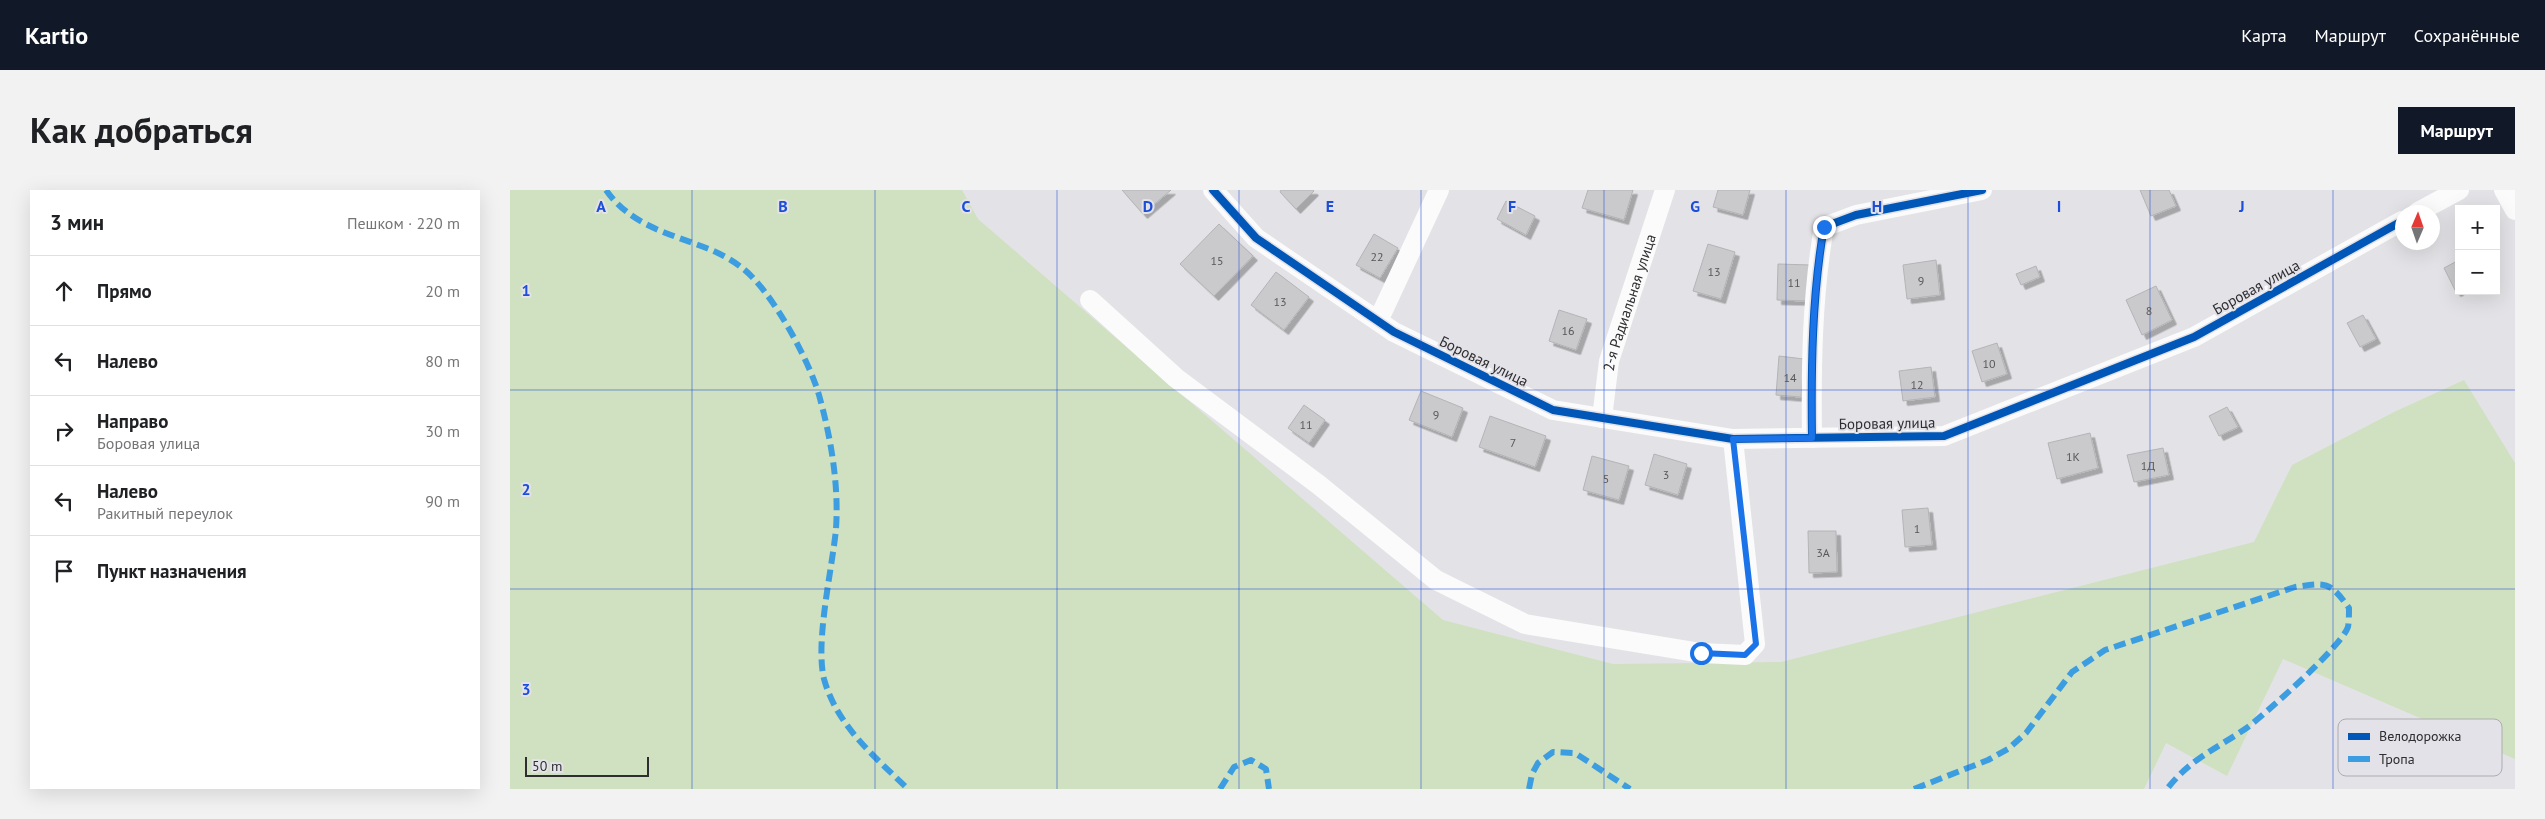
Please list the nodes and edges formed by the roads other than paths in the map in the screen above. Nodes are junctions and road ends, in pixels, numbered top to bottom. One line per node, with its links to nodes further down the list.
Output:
1 (1214, 190): 11 (street, Боровая улица)
2 (1439, 190): 11 (street)
3 (1666, 190): 12 (street, 2-я Радиальная улица)
4 (1982, 190): 13 (street)
5 (2458, 190): 7 (street)
6 (2504, 190): 8 (street)
7 (2431, 205)
8 (2515, 210)
9 (2395, 225): 13 (street, Боровая улица)
10 (1090, 300): 14 (street)
11 (1378, 321): 12 (street, Боровая улица)
12 (1602, 418): 14 (street, Боровая улица)
13 (1812, 438): 14 (street, Боровая улица)
14 (1733, 439)

